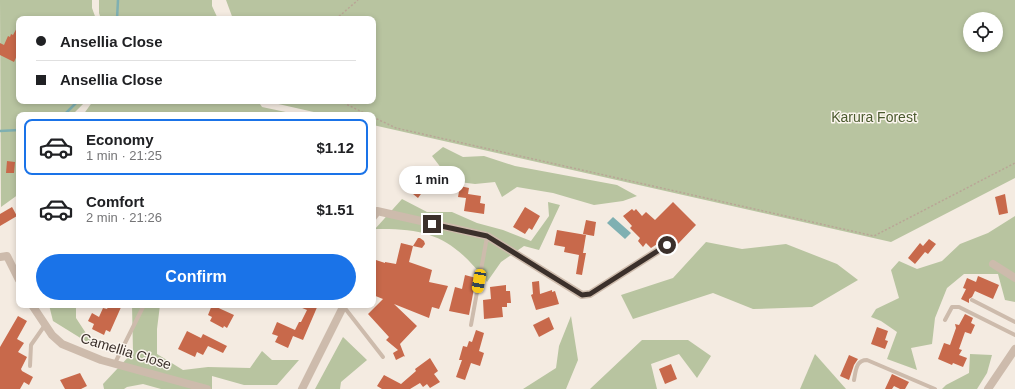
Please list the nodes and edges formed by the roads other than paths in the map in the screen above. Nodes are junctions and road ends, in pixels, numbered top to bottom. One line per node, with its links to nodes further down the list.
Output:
1 (376, 213): 2 (street)
2 (487, 236): 3 (street); 16 (lane)
3 (667, 245)
4 (0, 256): 6 (street)
5 (993, 264): 7 (street)
6 (16, 273)
7 (1015, 278)
8 (972, 300): 14 (lane)
9 (34, 308): 15 (street, Camellia Close)
10 (142, 308): 20 (lane)
11 (343, 308): 24 (street)
12 (346, 308): 19 (lane)
13 (945, 320): 17 (lane)
14 (1015, 322)
15 (45, 325): 20 (street, Camellia Close); 21 (lane)
16 (472, 325)
17 (1015, 335)
18 (1015, 349): 26 (street)
19 (383, 357)
20 (115, 363): 23 (street, Camellia Close)
21 (30, 366)
22 (854, 380): 25 (lane)
23 (207, 389)
24 (302, 389)
25 (935, 389)
26 (988, 389)

